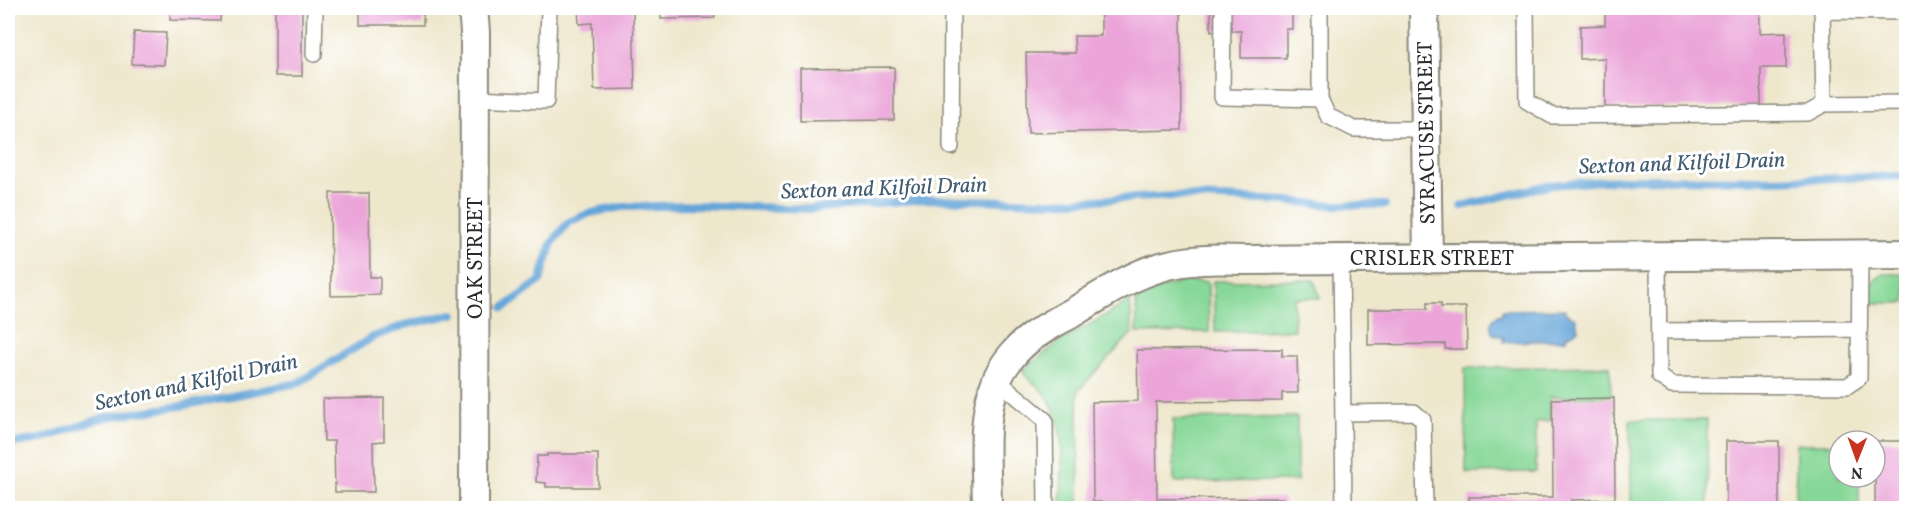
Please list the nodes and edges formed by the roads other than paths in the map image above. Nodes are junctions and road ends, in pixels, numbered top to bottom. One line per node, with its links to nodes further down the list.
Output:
1 (315, 8): 11 (lane)
2 (473, 8): 12 (street, OAK STREET)
3 (549, 8): 12 (lane)
4 (952, 8): 17 (lane)
5 (1223, 8): 13 (lane)
6 (1320, 8): 13 (lane)
7 (1424, 8): 16 (street, SYRACUSE STREET)
8 (1526, 8): 15 (lane)
9 (1822, 9): 10 (lane); 15 (lane)
10 (1906, 12)
11 (314, 54)
12 (475, 98): 27 (street, OAK STREET)
13 (1320, 99): 16 (lane)
14 (1906, 103): 15 (lane)
15 (1824, 104)
16 (1426, 129): 22 (street, SYRACUSE STREET)
17 (951, 147)
18 (1906, 254): 19 (street, CRISLER STREET)
19 (1860, 255): 20 (street, CRISLER STREET); 23 (lane)
20 (1658, 257): 22 (street, CRISLER STREET); 24 (lane)
21 (1341, 258): 22 (street, CRISLER STREET); 25 (street, CRISLER STREET); 26 (lane)
22 (1428, 259)
23 (1859, 329): 24 (lane); 24 (lane)
24 (1659, 331)
25 (996, 379): 28 (street); 29 (lane)
26 (1343, 412): 30 (lane); 31 (lane)
27 (474, 508)
28 (987, 508)
29 (1046, 508)
30 (1344, 508)
31 (1425, 508)

